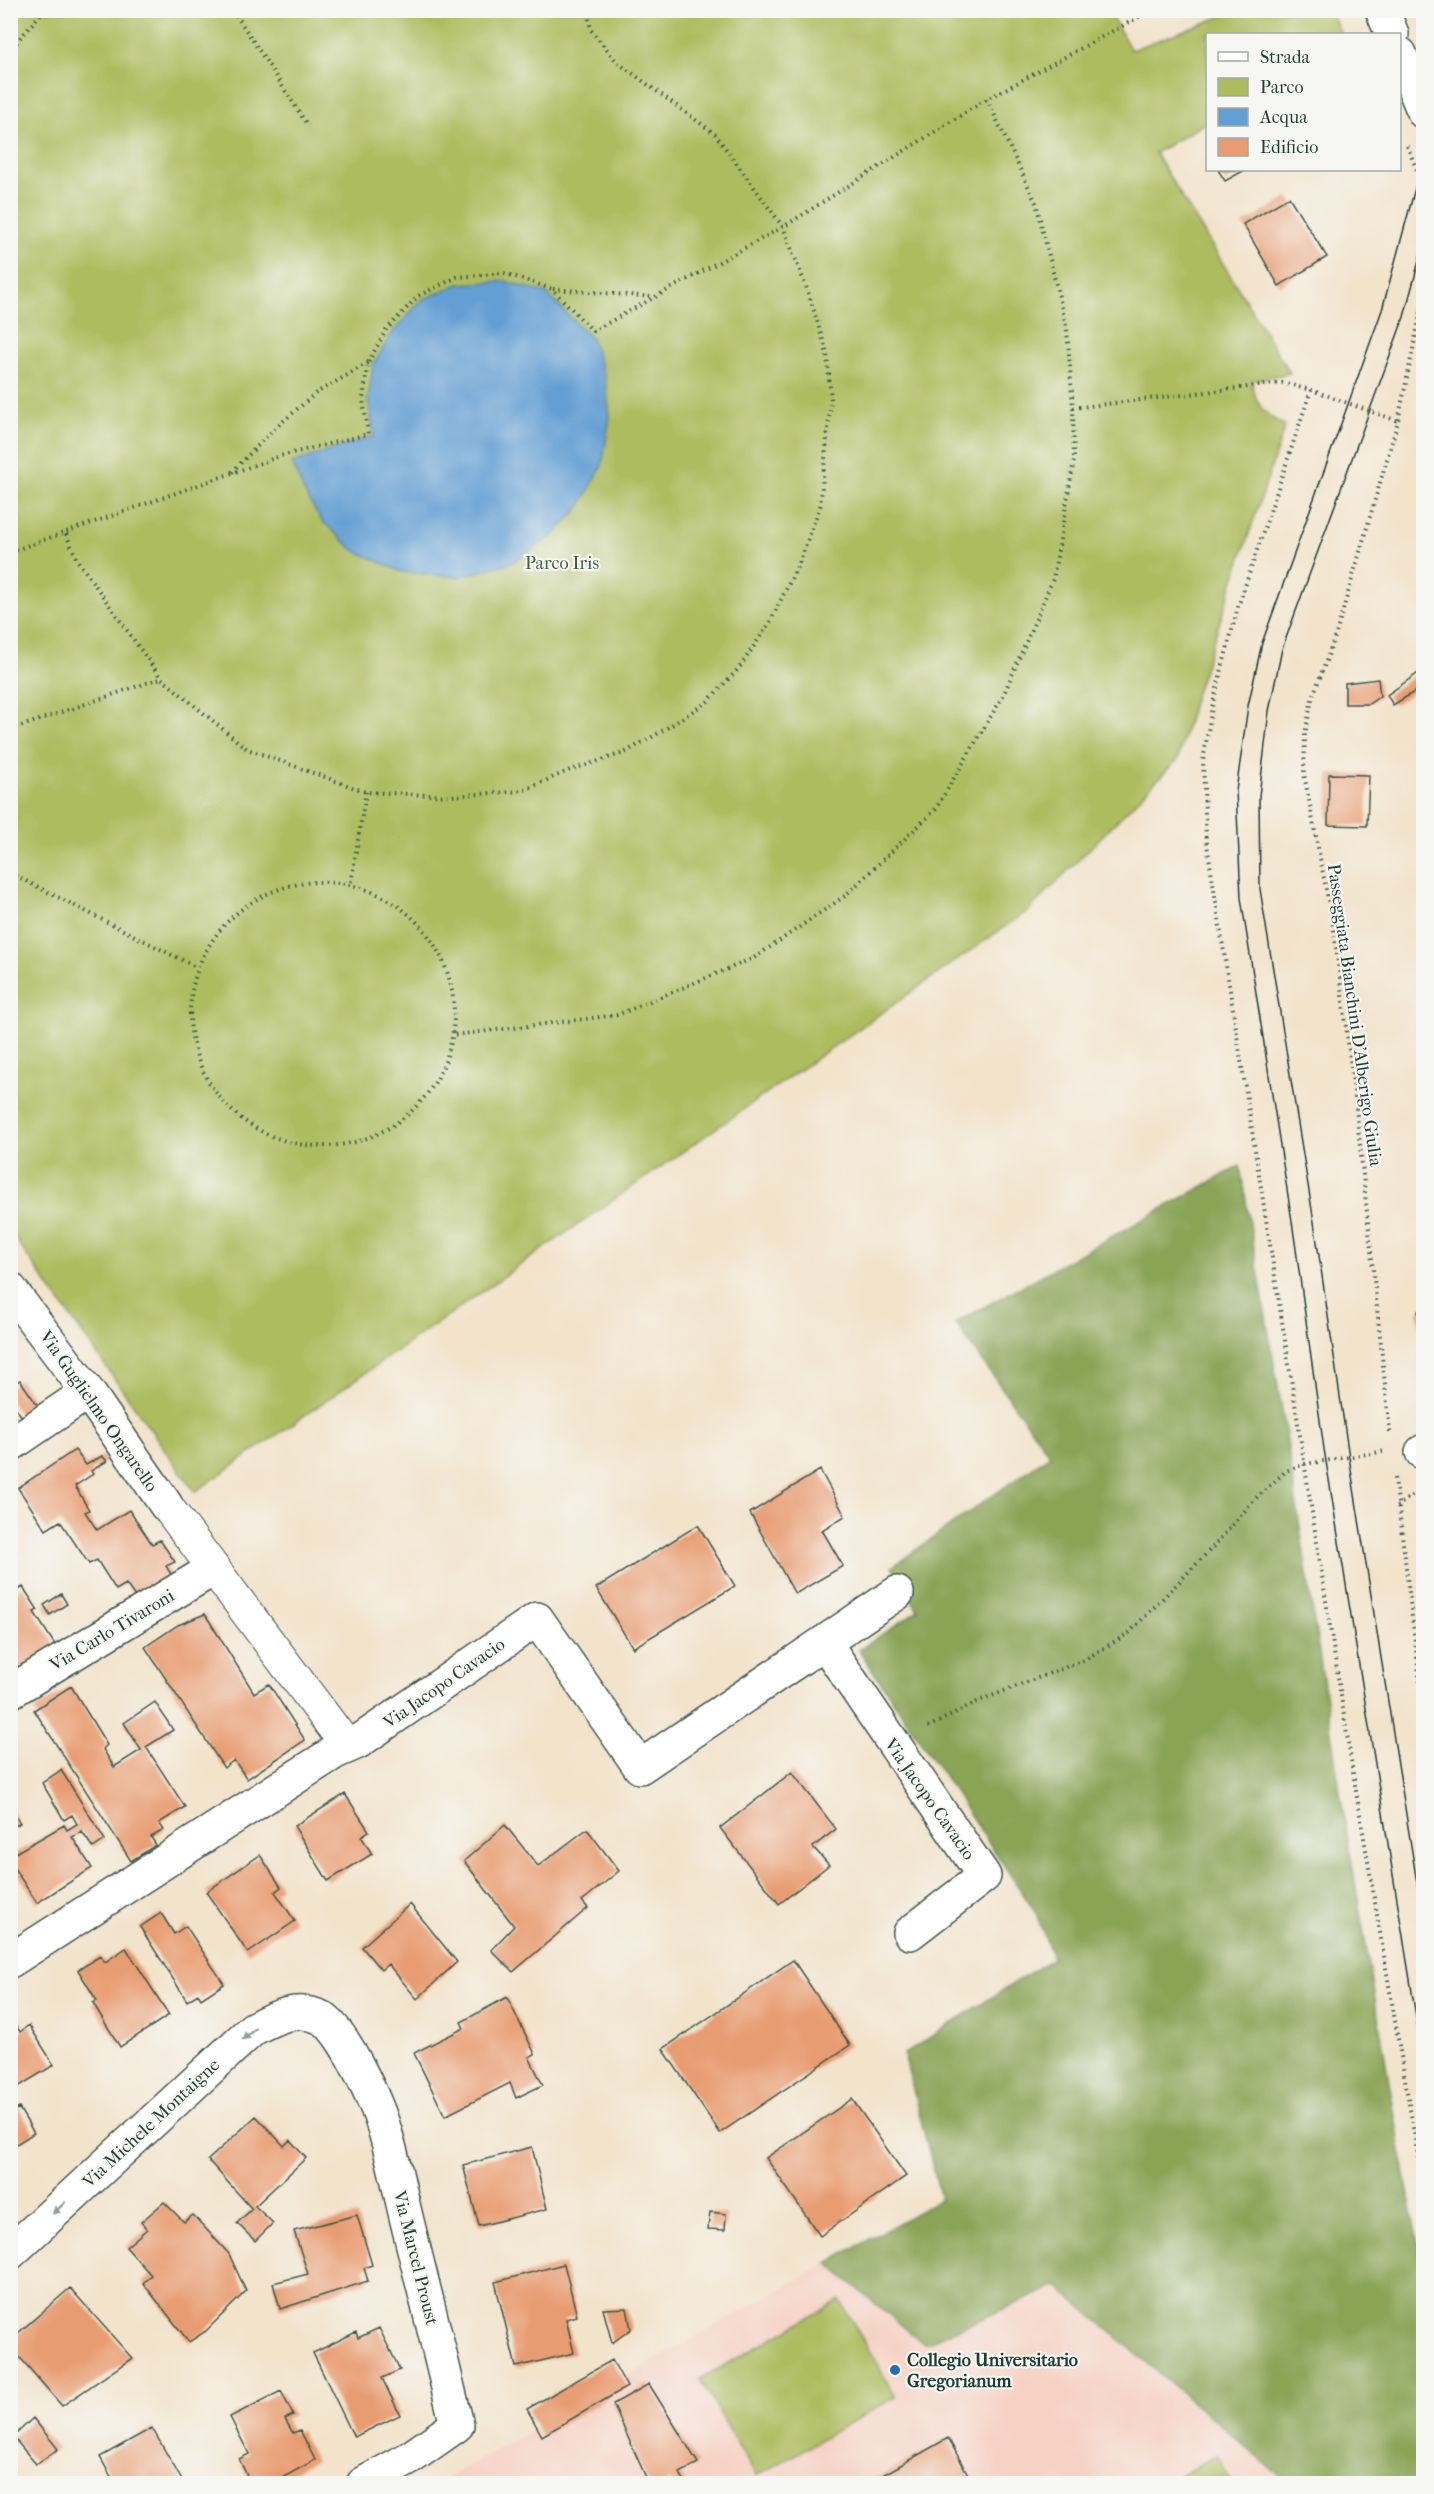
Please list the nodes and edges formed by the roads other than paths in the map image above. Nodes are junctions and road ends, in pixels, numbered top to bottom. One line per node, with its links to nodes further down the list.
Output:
1 (1382, 10): 2 (street)
2 (1392, 33)
3 (1401, 56): 4 (street)
4 (1424, 112)
5 (10, 1289): 6 (street, Via Guglielmo Ongarello)
6 (88, 1392): 7 (street); 8 (street, Via Guglielmo Ongarello)
7 (10, 1445)
8 (166, 1505): 9 (street)
9 (213, 1569): 12 (street, Via Carlo Tivaroni); 13 (street)
10 (897, 1593): 11 (street, Via Jacopo Cavacio)
11 (825, 1643): 13 (street, Via Jacopo Cavacio); 14 (street, Via Jacopo Cavacio)
12 (10, 1692)
13 (347, 1746): 15 (street, Via Jacopo Cavacio)
14 (910, 1933)
15 (10, 1961)
16 (302, 2012): 17 (street, Via Michele Montaigne, one-way to 17); 18 (street, Via Marcel Proust)
17 (10, 2253)
18 (363, 2484)

